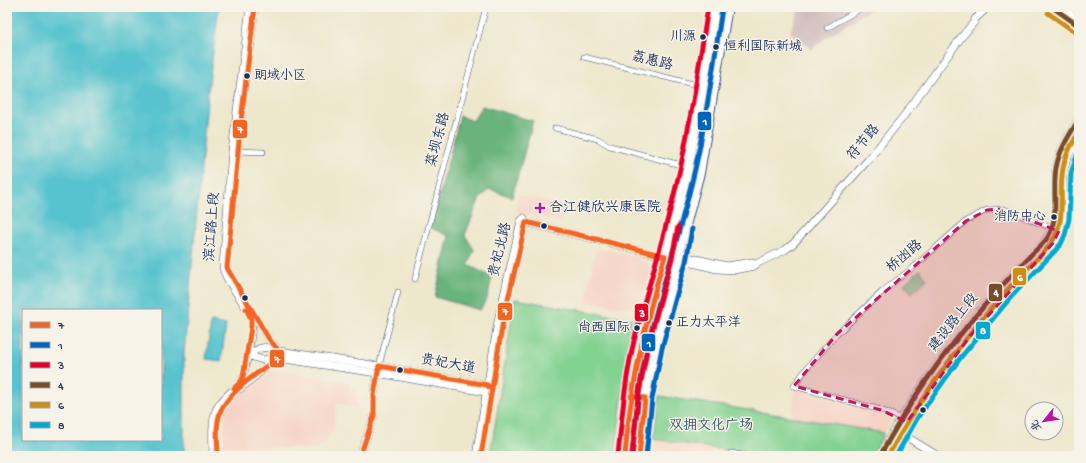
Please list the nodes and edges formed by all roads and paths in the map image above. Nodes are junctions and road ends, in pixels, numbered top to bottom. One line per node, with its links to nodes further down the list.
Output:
1 (250, 7): 20 (main road, 滨江路上段)
2 (255, 7): 20 (main road, 滨江路上段)
3 (486, 7): 28 (street, 菜坝东路)
4 (715, 7): 15 (main road)
5 (728, 7): 16 (main road)
6 (863, 7): 13 (street)
7 (988, 7): 12 (main road, 符节路)
8 (993, 7): 12 (main road, 符节路)
9 (1052, 7): 11 (main road)
10 (1060, 7): 11 (main road)
11 (1079, 21)
12 (974, 22): 26 (main road, 符节路)
13 (827, 28)
14 (584, 57): 15 (street, 荔惠路)
15 (703, 87): 16 (street, 荔惠路); 22 (main road)
16 (713, 89): 26 (main road)
17 (1079, 119): 24 (main road, 建设路上段)
18 (555, 128): 22 (street)
19 (1079, 135): 24 (main road, 建设路上段)
20 (235, 151): 21 (street); 31 (main road, 滨江路上段); 32 (main road, 滨江路上段)
21 (263, 152)
22 (688, 167): 25 (main road)
23 (523, 220): 25 (main road, 符节路); 36 (main road, 贵妃北路)
24 (1056, 229): 39 (main road, 建设路上段); 39 (street, 桥凼路)
25 (665, 254): 26 (main road, 符节路); 27 (main road)
26 (679, 258): 29 (main road)
27 (658, 277): 29 (main road); 34 (main road)
28 (415, 279)
29 (673, 282): 35 (main road)
30 (398, 292): 33 (street)
31 (279, 354): 32 (main road); 32 (main road); 33 (main road, 贵妃大道); 43 (main road)
32 (247, 355): 42 (main road, 滨江路上段)
33 (378, 369): 36 (main road, 贵妃大道); 44 (main road)
34 (633, 384): 35 (main road); 37 (main road)
35 (647, 386): 38 (main road)
36 (488, 389): 45 (main road); 46 (main road)
37 (631, 396): 38 (main road); 47 (main road)
38 (645, 398): 48 (main road)
39 (904, 420): 40 (main road, 建设路上段)
40 (897, 431): 50 (main road); 51 (main road); 52 (main road)
41 (729, 455): 49 (street)
42 (213, 456)
43 (218, 456)
44 (360, 456)
45 (476, 456)
46 (481, 456)
47 (625, 456)
48 (639, 456)
49 (747, 456)
50 (880, 456)
51 (888, 456)
52 (938, 456)

